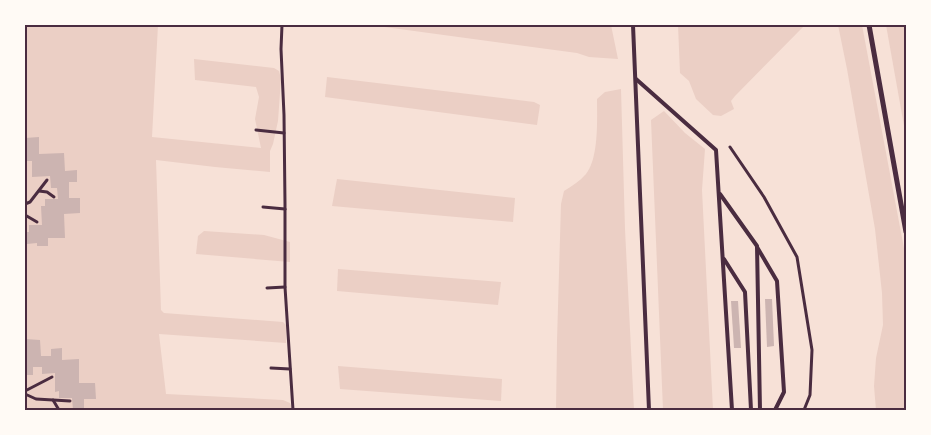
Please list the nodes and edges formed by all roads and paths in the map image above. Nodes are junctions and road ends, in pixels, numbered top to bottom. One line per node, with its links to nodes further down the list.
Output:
1 (282, 25): 6 (path)
2 (633, 25): 4 (lane)
3 (869, 25): 16 (street)
4 (635, 79): 9 (lane); 29 (lane)
5 (256, 130): 6 (path)
6 (284, 133): 13 (path)
7 (46, 180): 8 (path)
8 (38, 191): 10 (path); 11 (path)
9 (719, 192): 17 (lane); 18 (lane)
10 (54, 197)
11 (25, 204)
12 (263, 207): 13 (path)
13 (285, 208): 19 (path)
14 (25, 215): 15 (path)
15 (38, 222)
16 (906, 232)
17 (757, 246): 32 (lane); 33 (lane)
18 (723, 258): 30 (lane); 31 (lane)
19 (285, 286): 20 (path); 22 (path)
20 (267, 288)
21 (271, 368): 22 (path)
22 (290, 369): 28 (path)
23 (52, 376): 24 (path)
24 (25, 392): 25 (path)
25 (53, 400): 26 (path); 27 (path)
26 (70, 401)
27 (59, 410)
28 (293, 410)
29 (649, 410)
30 (732, 410)
31 (751, 410)
32 (760, 410)
33 (775, 410)

